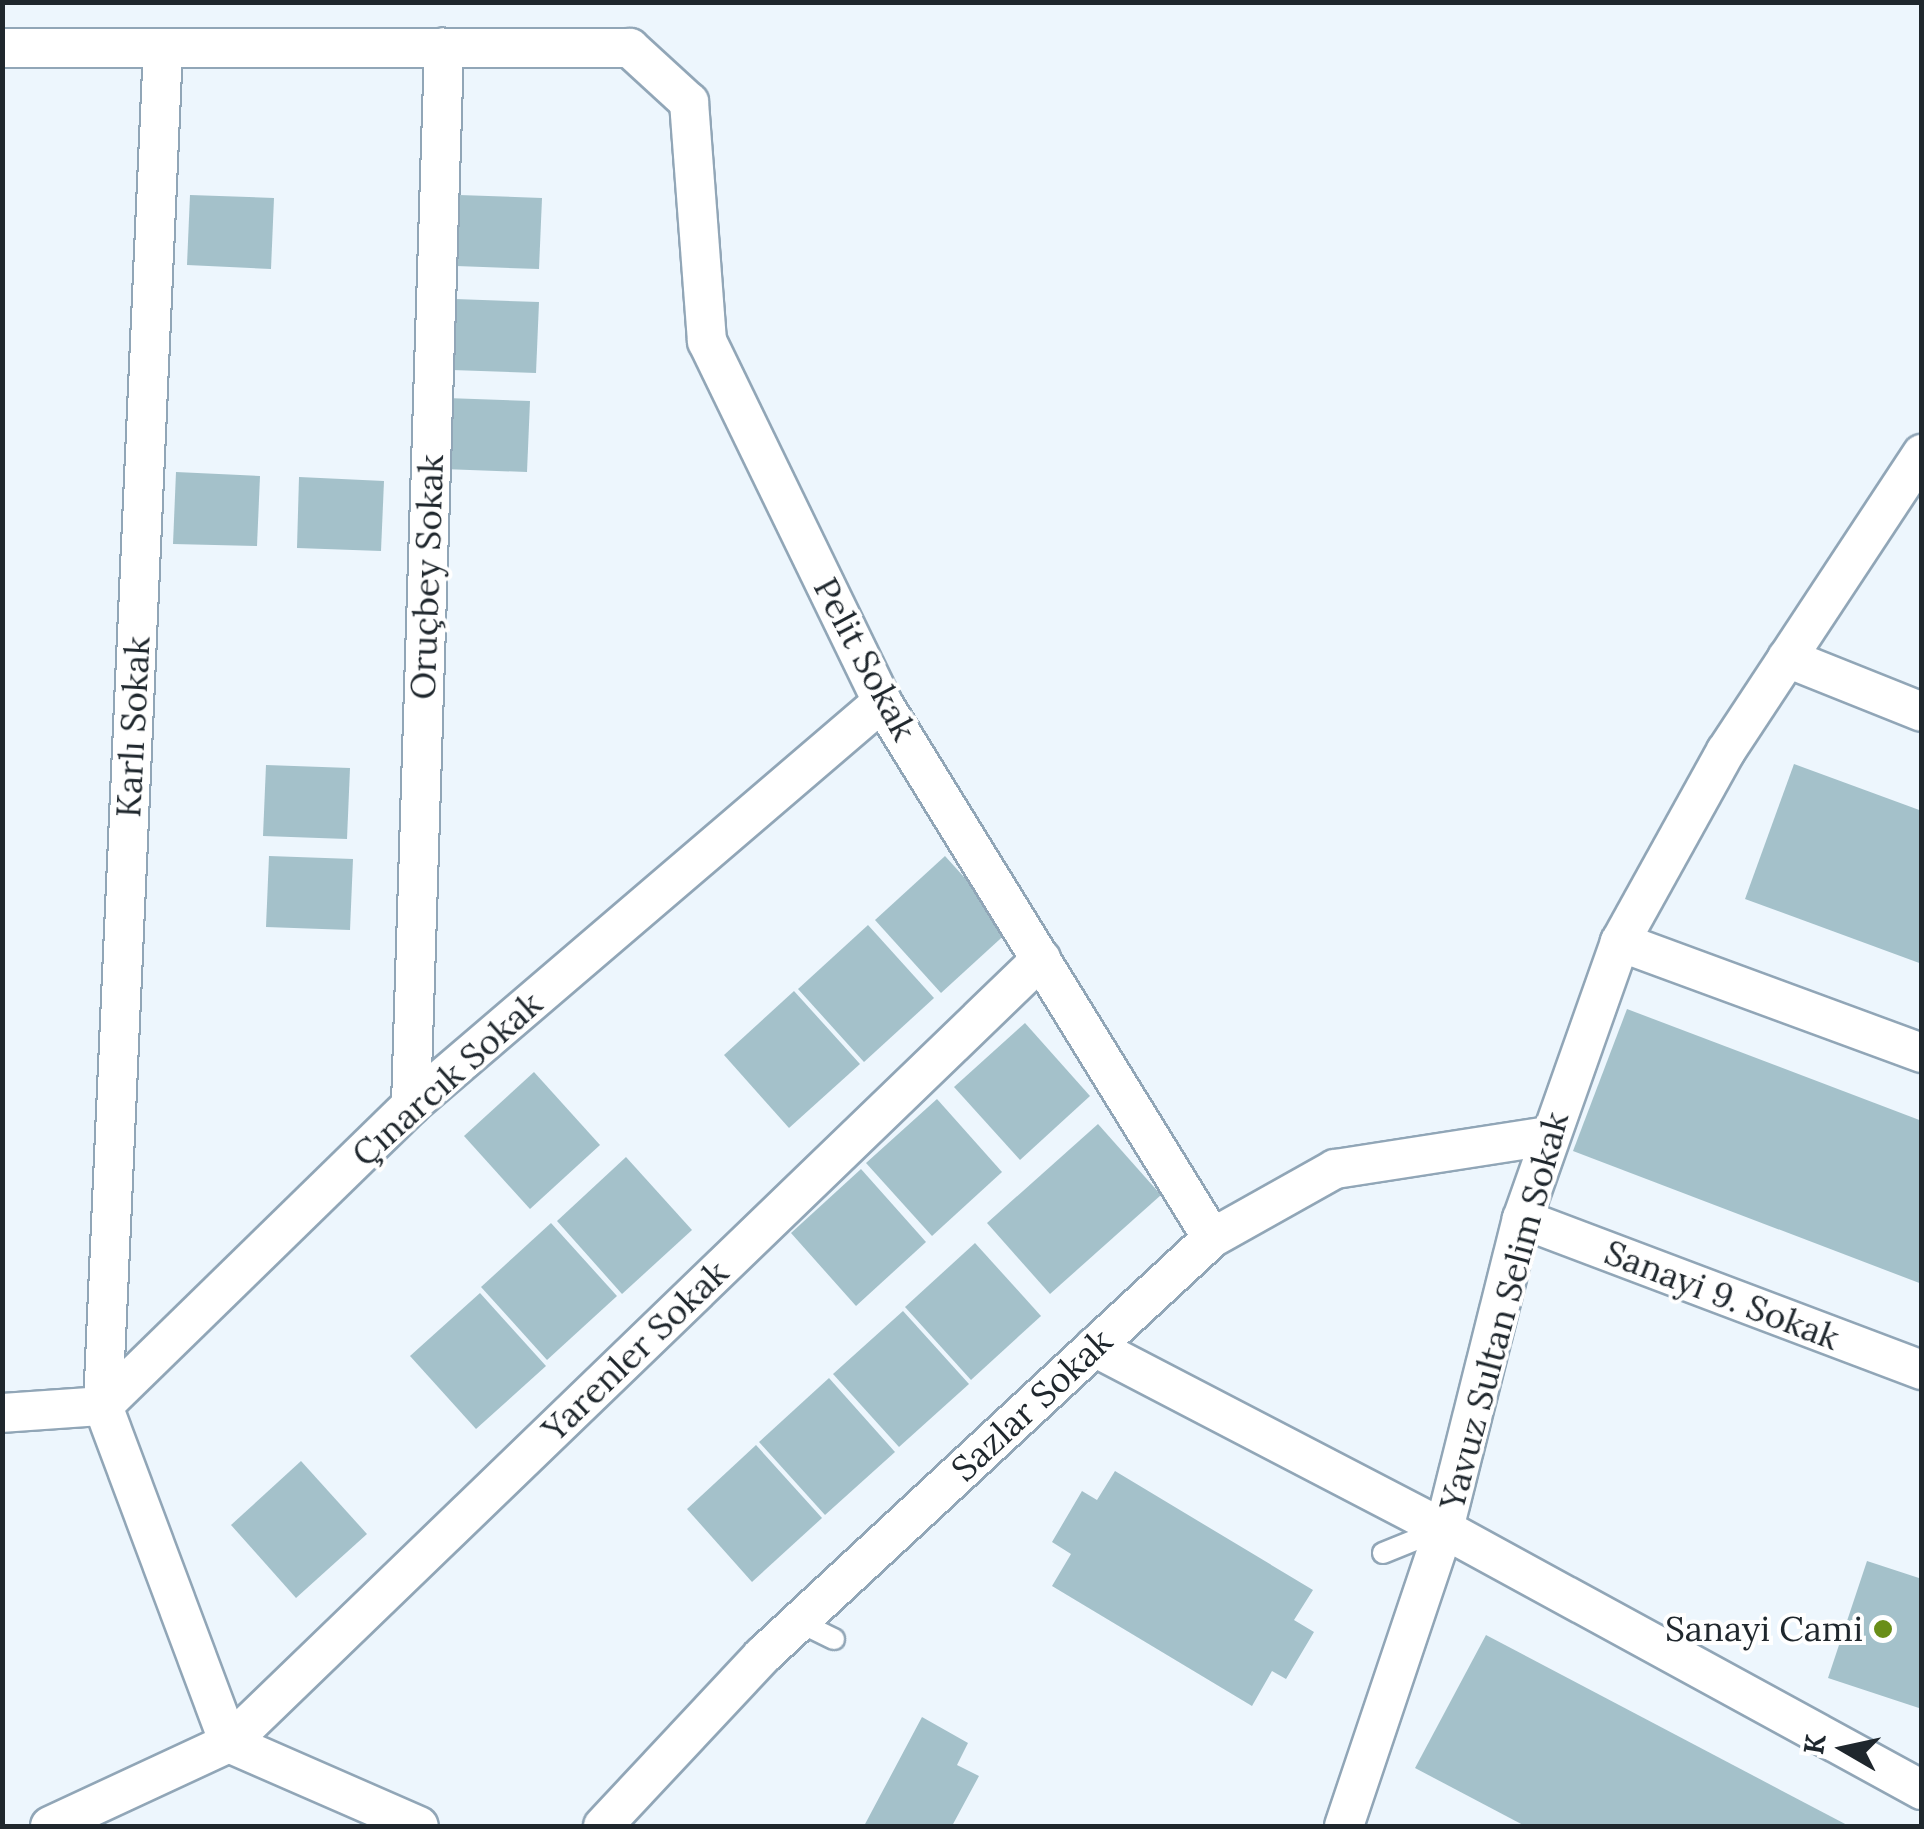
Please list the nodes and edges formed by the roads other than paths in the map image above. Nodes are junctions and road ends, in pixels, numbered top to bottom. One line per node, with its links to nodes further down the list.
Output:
1 (2, 48): 2 (street)
2 (163, 48): 3 (street); 17 (street, Karlı Sokak)
3 (444, 48): 6 (street, Pelit Sokak); 11 (street, Oruçbey Sokak)
4 (1922, 454): 5 (street, Yavuz Sultan Selim Sokak)
5 (1787, 658): 7 (street); 8 (street, Yavuz Sultan Selim Sokak)
6 (882, 702): 9 (street, Pelit Sokak); 11 (street, Çınarcık Sokak)
7 (1922, 712)
8 (1620, 942): 10 (street); 12 (street, Yavuz Sultan Selim Sokak)
9 (1040, 959): 14 (street, Pelit Sokak); 23 (street, Yarenler Sokak)
10 (1922, 1053)
11 (411, 1106): 17 (street, Çınarcık Sokak)
12 (1548, 1136): 13 (street, Yavuz Sultan Selim Sokak); 14 (street, Sazlar Sokak)
13 (1522, 1219): 16 (street, Sanayi 9. Sokak); 19 (street, Yavuz Sultan Selim Sokak)
14 (1212, 1238): 15 (street, Sazlar Sokak)
15 (1094, 1348): 19 (street); 21 (street, Sazlar Sokak)
16 (1922, 1370)
17 (103, 1406): 18 (street); 23 (street)
18 (2, 1413)
19 (1444, 1529): 20 (lane); 24 (street); 28 (street, Yavuz Sultan Selim Sokak)
20 (1383, 1552)
21 (798, 1622): 22 (lane); 27 (street, Sazlar Sokak)
22 (834, 1639)
23 (229, 1743): 25 (street, Yarenler Sokak); 26 (street)
24 (1922, 1790)
25 (50, 1826)
26 (419, 1826)
27 (603, 1826)
28 (1345, 1826)

